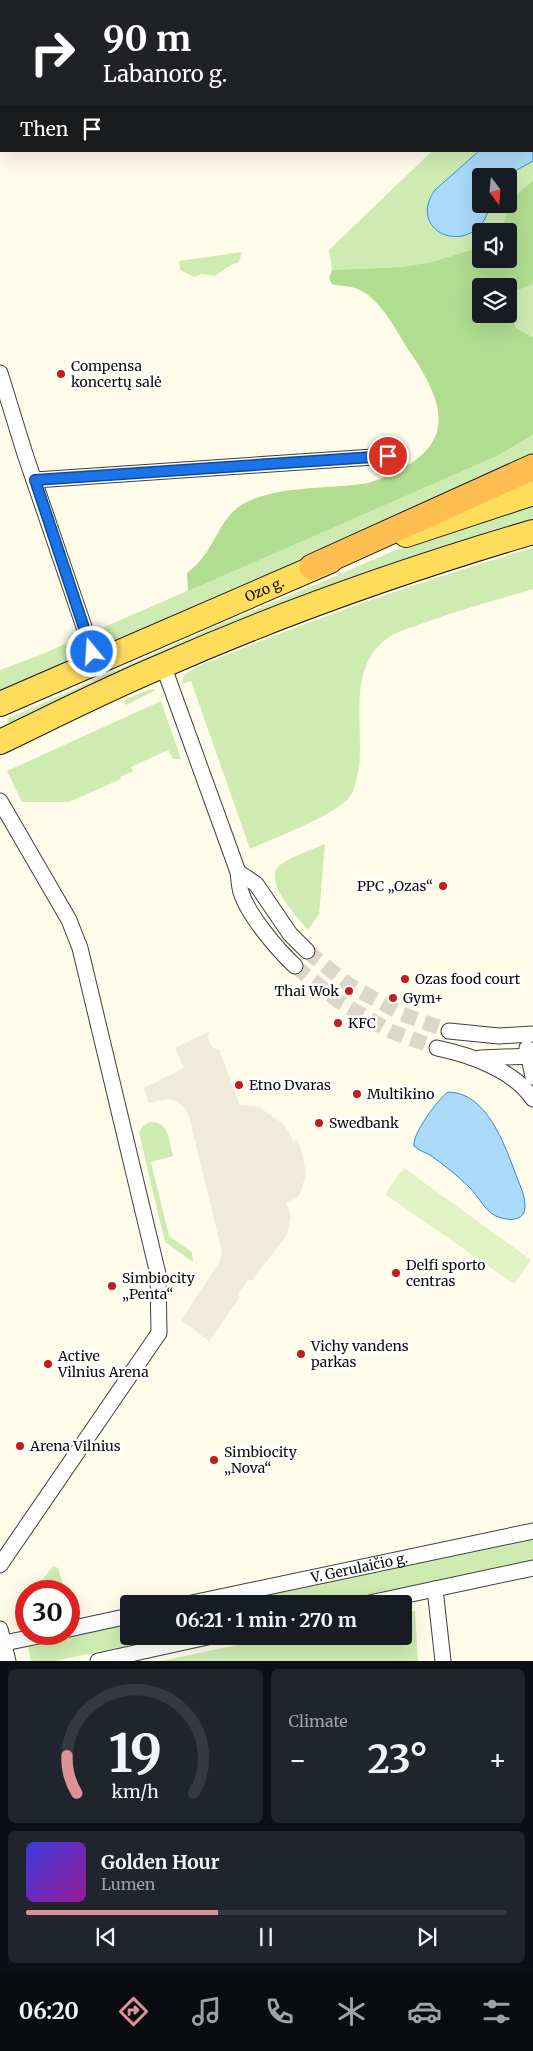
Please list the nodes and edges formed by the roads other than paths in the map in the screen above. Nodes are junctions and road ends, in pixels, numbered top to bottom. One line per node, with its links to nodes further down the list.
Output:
1 (0, 372): 4 (street)
2 (388, 456): 4 (street)
3 (533, 467): 7 (highway)
4 (35, 480): 8 (street)
5 (533, 493): 7 (main road, Ozo g.)
6 (533, 532): 9 (main road)
7 (312, 567): 8 (main road, Ozo g.)
8 (96, 662): 10 (main road, Ozo g.)
9 (163, 665): 11 (main road); 13 (street)
10 (0, 704)
11 (0, 742)
12 (0, 801): 24 (street)
13 (238, 872): 14 (street); 15 (street)
14 (307, 951)
15 (294, 966)
16 (449, 1030): 17 (street)
17 (529, 1034): 19 (street)
18 (437, 1048): 20 (street)
19 (530, 1056): 20 (street); 21 (street)
20 (476, 1058): 22 (street)
21 (533, 1077)
22 (533, 1099)
23 (533, 1531): 27 (street, V. Gerulaičio g.)
24 (0, 1564)
25 (533, 1568): 26 (street)
26 (434, 1589): 28 (street); 36 (street)
27 (230, 1595)
28 (406, 1595)
29 (120, 1618): 30 (street)
30 (80, 1627)
31 (15, 1638): 32 (street)
32 (1, 1639): 34 (street)
33 (171, 1645): 35 (street)
34 (8, 1661)
35 (98, 1661)
36 (444, 1661)

